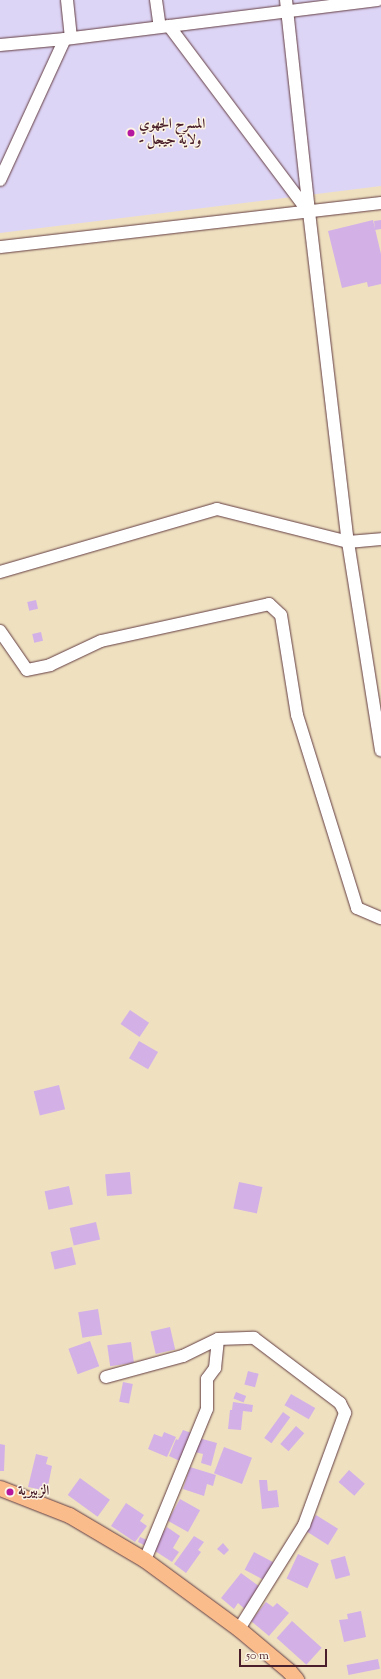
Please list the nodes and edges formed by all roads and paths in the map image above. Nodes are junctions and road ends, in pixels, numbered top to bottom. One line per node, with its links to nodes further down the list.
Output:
1 (67, 0): 7 (street)
2 (156, 0): 6 (street)
3 (286, 0): 5 (street)
4 (378, 0): 5 (street)
5 (288, 12): 6 (street); 11 (street)
6 (164, 26): 7 (street); 11 (street)
7 (68, 38): 8 (street); 9 (street)
8 (0, 44)
9 (0, 180)
10 (381, 203): 11 (street)
11 (309, 212): 12 (street); 14 (street)
12 (0, 247)
13 (381, 539): 14 (street)
14 (348, 542): 15 (street); 17 (street)
15 (0, 572)
16 (0, 631): 18 (street)
17 (381, 750)
18 (381, 918)
19 (218, 1339): 20 (street); 22 (street); 23 (street)
20 (106, 1377)
21 (0, 1488): 22 (main road)
22 (145, 1560): 23 (main road)
23 (239, 1629): 24 (main road)
24 (296, 1679)

